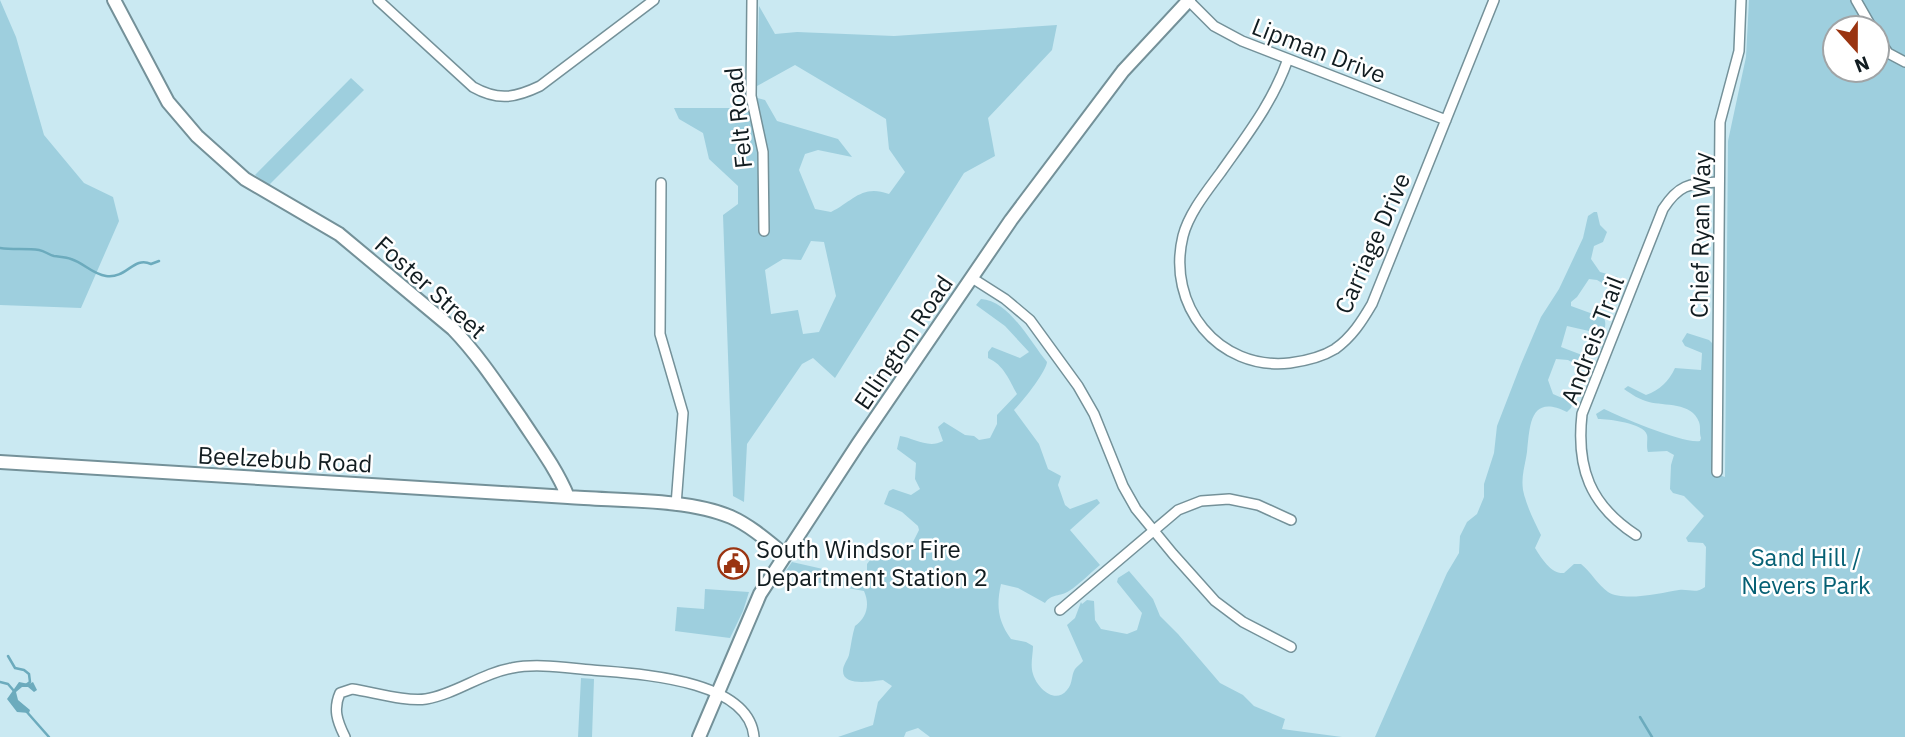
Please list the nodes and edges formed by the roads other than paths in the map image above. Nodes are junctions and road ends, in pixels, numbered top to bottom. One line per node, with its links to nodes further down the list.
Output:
1 (114, 0): 16 (street, Foster Street)
2 (377, 0): 3 (street)
3 (654, 0)
4 (752, 0): 12 (street, Felt Road)
5 (1188, 0): 8 (street, Lipman Drive); 13 (street, Ellington Road)
6 (1494, 0): 9 (street, Carriage Drive)
7 (1741, 0): 10 (street, Chief Ryan Way)
8 (1288, 59): 9 (street, Lipman Drive); 9 (street, Carriage Drive)
9 (1446, 120)
10 (1719, 182): 15 (street, Chief Ryan Way); 20 (street, Andreis Trail)
11 (661, 183): 17 (street)
12 (764, 231)
13 (972, 278): 19 (street); 21 (street, Ellington Road)
14 (0, 462): 16 (street, Beelzebub Road)
15 (1717, 472)
16 (568, 497): 17 (street)
17 (676, 505): 21 (street)
18 (1291, 520): 19 (street)
19 (1152, 530): 22 (street); 23 (street)
20 (1636, 535)
21 (785, 555): 24 (street, Ellington Road)
22 (1060, 610)
23 (1291, 647)
24 (718, 695): 25 (street); 26 (street, Ellington Road); 27 (street)
25 (345, 737)
26 (699, 737)
27 (754, 737)

